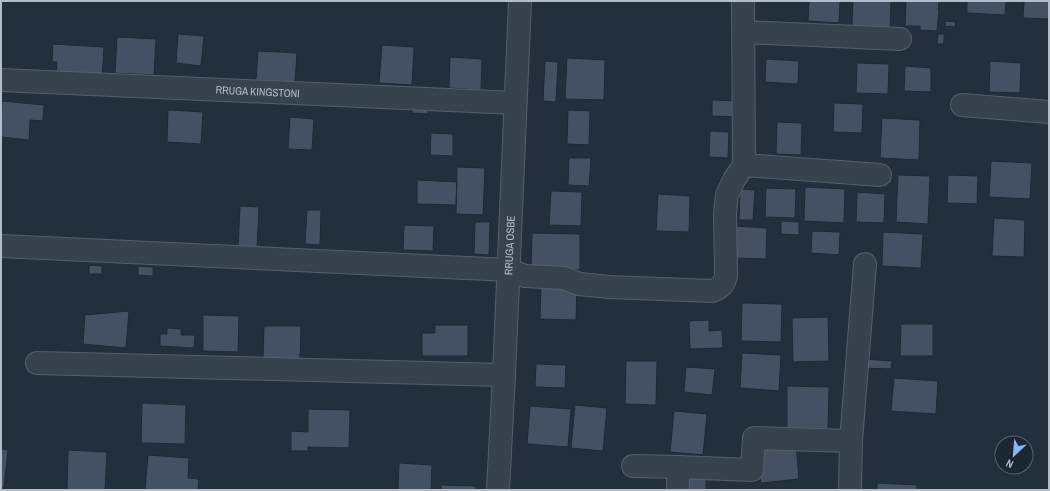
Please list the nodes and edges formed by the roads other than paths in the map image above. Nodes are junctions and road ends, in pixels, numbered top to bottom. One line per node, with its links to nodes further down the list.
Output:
1 (520, 1): 6 (street, RRUGA OSBE)
2 (744, 1): 3 (street)
3 (744, 32): 4 (street); 9 (street)
4 (900, 39)
5 (1, 80): 6 (street, RRUGA KINGSTONI)
6 (515, 103): 13 (street, RRUGA OSBE)
7 (962, 105): 8 (street)
8 (1049, 112)
9 (744, 165): 10 (street); 13 (street)
10 (880, 175)
11 (1, 246): 13 (street)
12 (864, 264): 16 (street)
13 (509, 270): 15 (street, RRUGA OSBE)
14 (37, 363): 15 (street)
15 (504, 375): 19 (street, RRUGA OSBE)
16 (851, 442): 18 (street); 21 (street)
17 (633, 466): 18 (street)
18 (678, 467): 20 (street)
19 (498, 490)
20 (678, 490)
21 (850, 490)

